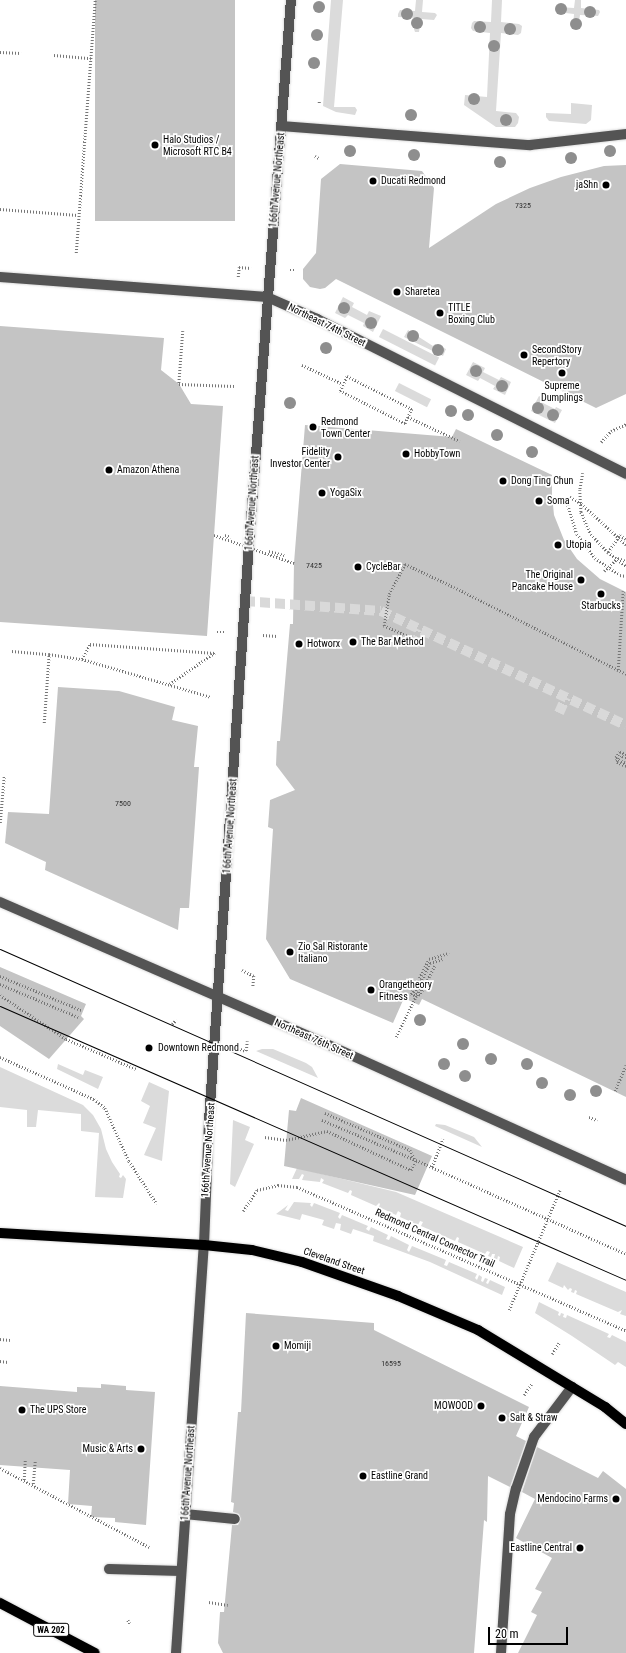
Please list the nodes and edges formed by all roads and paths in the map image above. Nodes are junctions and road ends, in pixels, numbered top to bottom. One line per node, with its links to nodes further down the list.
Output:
1 (94, 0): 6 (path)
2 (291, 0): 7 (street, 166th Avenue Northeast)
3 (0, 52): 4 (path)
4 (21, 53)
5 (54, 56): 6 (path)
6 (91, 58): 12 (path)
7 (281, 126): 8 (street); 19 (street, 166th Avenue Northeast)
8 (626, 134)
9 (315, 156): 10 (path)
10 (319, 158)
11 (0, 209): 12 (path)
12 (78, 215): 13 (path)
13 (76, 253)
14 (248, 268): 18 (path)
15 (290, 270): 16 (path)
16 (296, 270)
17 (0, 277): 19 (street, Northeast 74th Street)
18 (238, 279)
19 (267, 297): 27 (street, Northeast 74th Street); 73 (street, 166th Avenue Northeast)
20 (183, 331): 23 (path)
21 (302, 365): 22 (path)
22 (343, 384): 24 (path); 24 (path)
23 (234, 386)
24 (408, 417): 26 (path)
25 (626, 424): 27 (path)
26 (460, 441)
27 (590, 456): 28 (street, Northeast 74th Street); 29 (path)
28 (626, 474)
29 (581, 504): 33 (path); 37 (path); 43 (path)
30 (214, 535): 40 (path, bridge)
31 (225, 535): 32 (path)
32 (232, 538)
33 (618, 538): 34 (path); 35 (path); 37 (path)
34 (626, 539)
35 (626, 545)
36 (269, 551): 38 (path)
37 (608, 552): 41 (path)
38 (284, 555)
39 (626, 561): 42 (path, bridge)
40 (294, 563)
41 (626, 566)
42 (604, 571)
43 (626, 576)
44 (623, 591): 51 (path)
45 (263, 635): 46 (path)
46 (277, 636)
47 (423, 644): 51 (path)
48 (12, 651): 49 (path)
49 (49, 654): 50 (path); 55 (path)
50 (82, 659): 53 (path); 53 (path)
51 (618, 670): 52 (path)
52 (626, 674)
53 (169, 685): 54 (path)
54 (211, 698)
55 (44, 723)
56 (626, 755): 58 (path)
57 (626, 758): 59 (path)
58 (626, 763)
59 (626, 766)
60 (4, 776): 61 (path)
61 (0, 823)
62 (0, 902): 73 (street, Northeast 76th Street)
63 (449, 953): 68 (path)
64 (442, 959): 68 (path)
65 (435, 966): 71 (path)
66 (242, 970): 70 (path)
67 (0, 976): 74 (path)
68 (422, 980): 71 (path)
69 (0, 984): 75 (path)
70 (253, 987)
71 (417, 994): 78 (path)
72 (0, 995): 83 (path)
73 (218, 997): 95 (street, Northeast 76th Street); 101 (street, 166th Avenue Northeast)
74 (81, 1010)
75 (78, 1017)
76 (176, 1020): 77 (path)
77 (172, 1024)
78 (396, 1037)
79 (247, 1041): 80 (path)
80 (235, 1047)
81 (0, 1057): 97 (path)
82 (626, 1065): 84 (path)
83 (136, 1070)
84 (615, 1091)
85 (325, 1113): 93 (path)
86 (589, 1117): 88 (path)
87 (322, 1120): 93 (path)
88 (597, 1120)
89 (328, 1131): 90 (path); 91 (path); 93 (path)
90 (326, 1135)
91 (265, 1137)
92 (444, 1139): 94 (path)
93 (416, 1160): 94 (path)
94 (432, 1167): 99 (path)
95 (626, 1180)
96 (560, 1190): 99 (path)
97 (157, 1204)
98 (243, 1212): 103 (path, Redmond Central Connector Trail)
99 (547, 1219): 102 (path); 103 (path)
100 (0, 1233): 101 (main road, Cleveland Street)
101 (204, 1245): 113 (main road, Cleveland Street); 121 (street, 166th Avenue Northeast)
102 (626, 1254)
103 (519, 1284): 104 (path); 105 (path, Redmond Central Connector Trail)
104 (509, 1310)
105 (626, 1331)
106 (0, 1339): 107 (path)
107 (10, 1340)
108 (559, 1344): 109 (path)
109 (550, 1356)
110 (0, 1361): 111 (path)
111 (8, 1362)
112 (534, 1380): 114 (path)
113 (572, 1387): 115 (main road, Cleveland Street); 133 (street)
114 (524, 1395)
115 (626, 1424)
116 (25, 1459): 119 (path)
117 (35, 1460): 120 (path)
118 (0, 1468): 119 (path)
119 (24, 1480): 120 (path)
120 (33, 1484): 123 (path)
121 (185, 1514): 122 (street); 125 (street, 166th Avenue Northeast)
122 (235, 1519)
123 (149, 1547)
124 (109, 1569): 125 (street)
125 (181, 1571): 132 (street, 166th Avenue Northeast)
126 (209, 1602): 128 (path)
127 (0, 1604): 131 (main road, WA 202)
128 (228, 1605)
129 (128, 1620): 130 (path)
130 (130, 1624)
131 (95, 1653)
132 (176, 1653)
133 (501, 1653)

